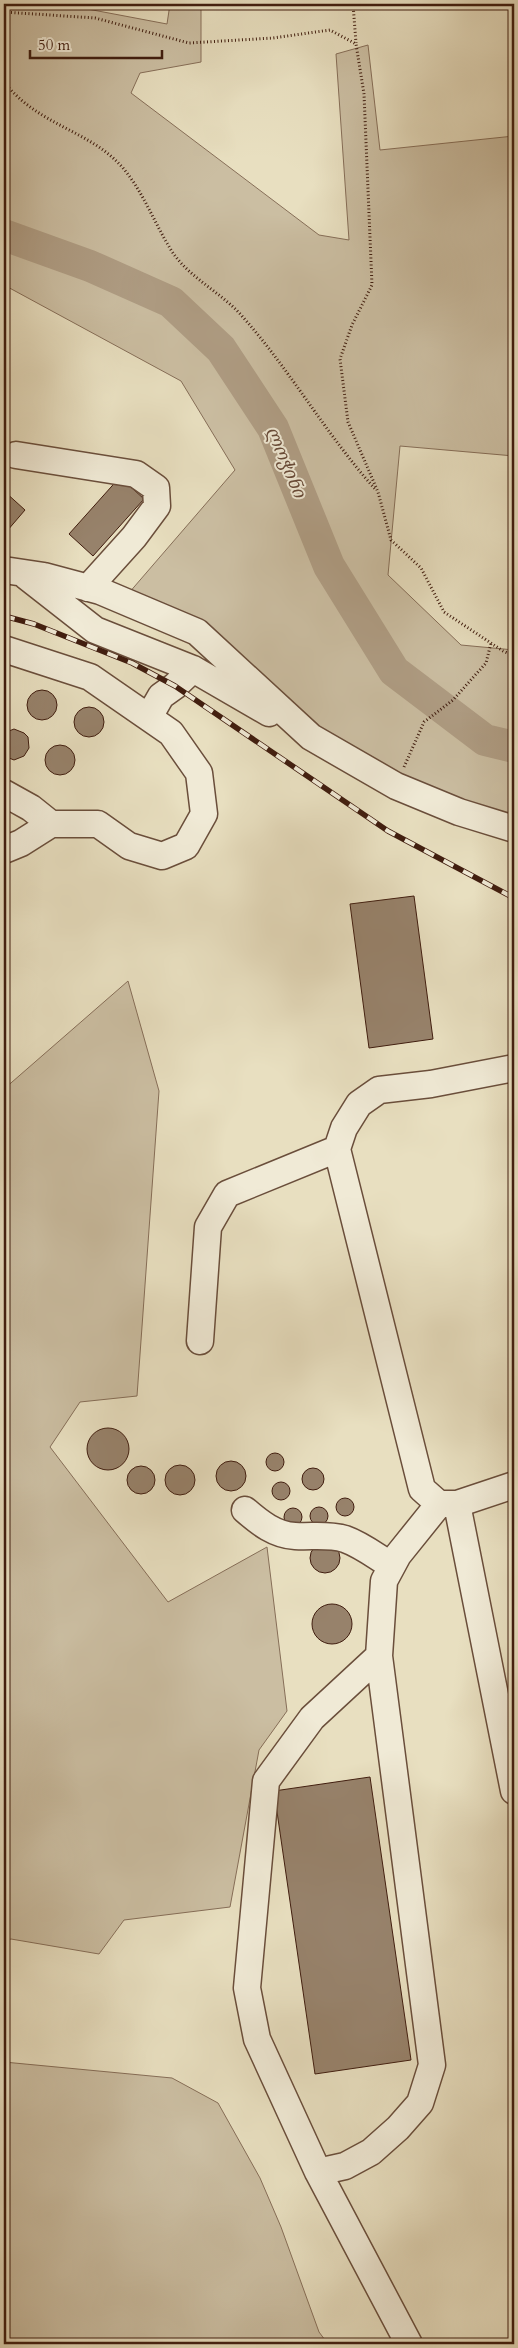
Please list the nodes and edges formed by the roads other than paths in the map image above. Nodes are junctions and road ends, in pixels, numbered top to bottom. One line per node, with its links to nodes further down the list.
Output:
1 (16, 455): 3 (street)
2 (12, 571): 3 (street); 5 (street)
3 (88, 588): 7 (street)
4 (4, 649): 6 (street)
5 (194, 669): 6 (street); 7 (street)
6 (149, 717): 9 (street)
7 (311, 737): 10 (street)
8 (4, 793): 9 (street)
9 (52, 824): 11 (street)
10 (514, 829)
11 (4, 850)
12 (514, 1068): 13 (street)
13 (337, 1149): 14 (street); 16 (street)
14 (200, 1341)
15 (514, 1485): 16 (street)
16 (448, 1504): 18 (street); 20 (street)
17 (245, 1510): 18 (street)
18 (392, 1566): 19 (street)
19 (379, 1656): 21 (street); 21 (street)
20 (514, 1791)
21 (318, 2172): 22 (street)
22 (409, 2344)

